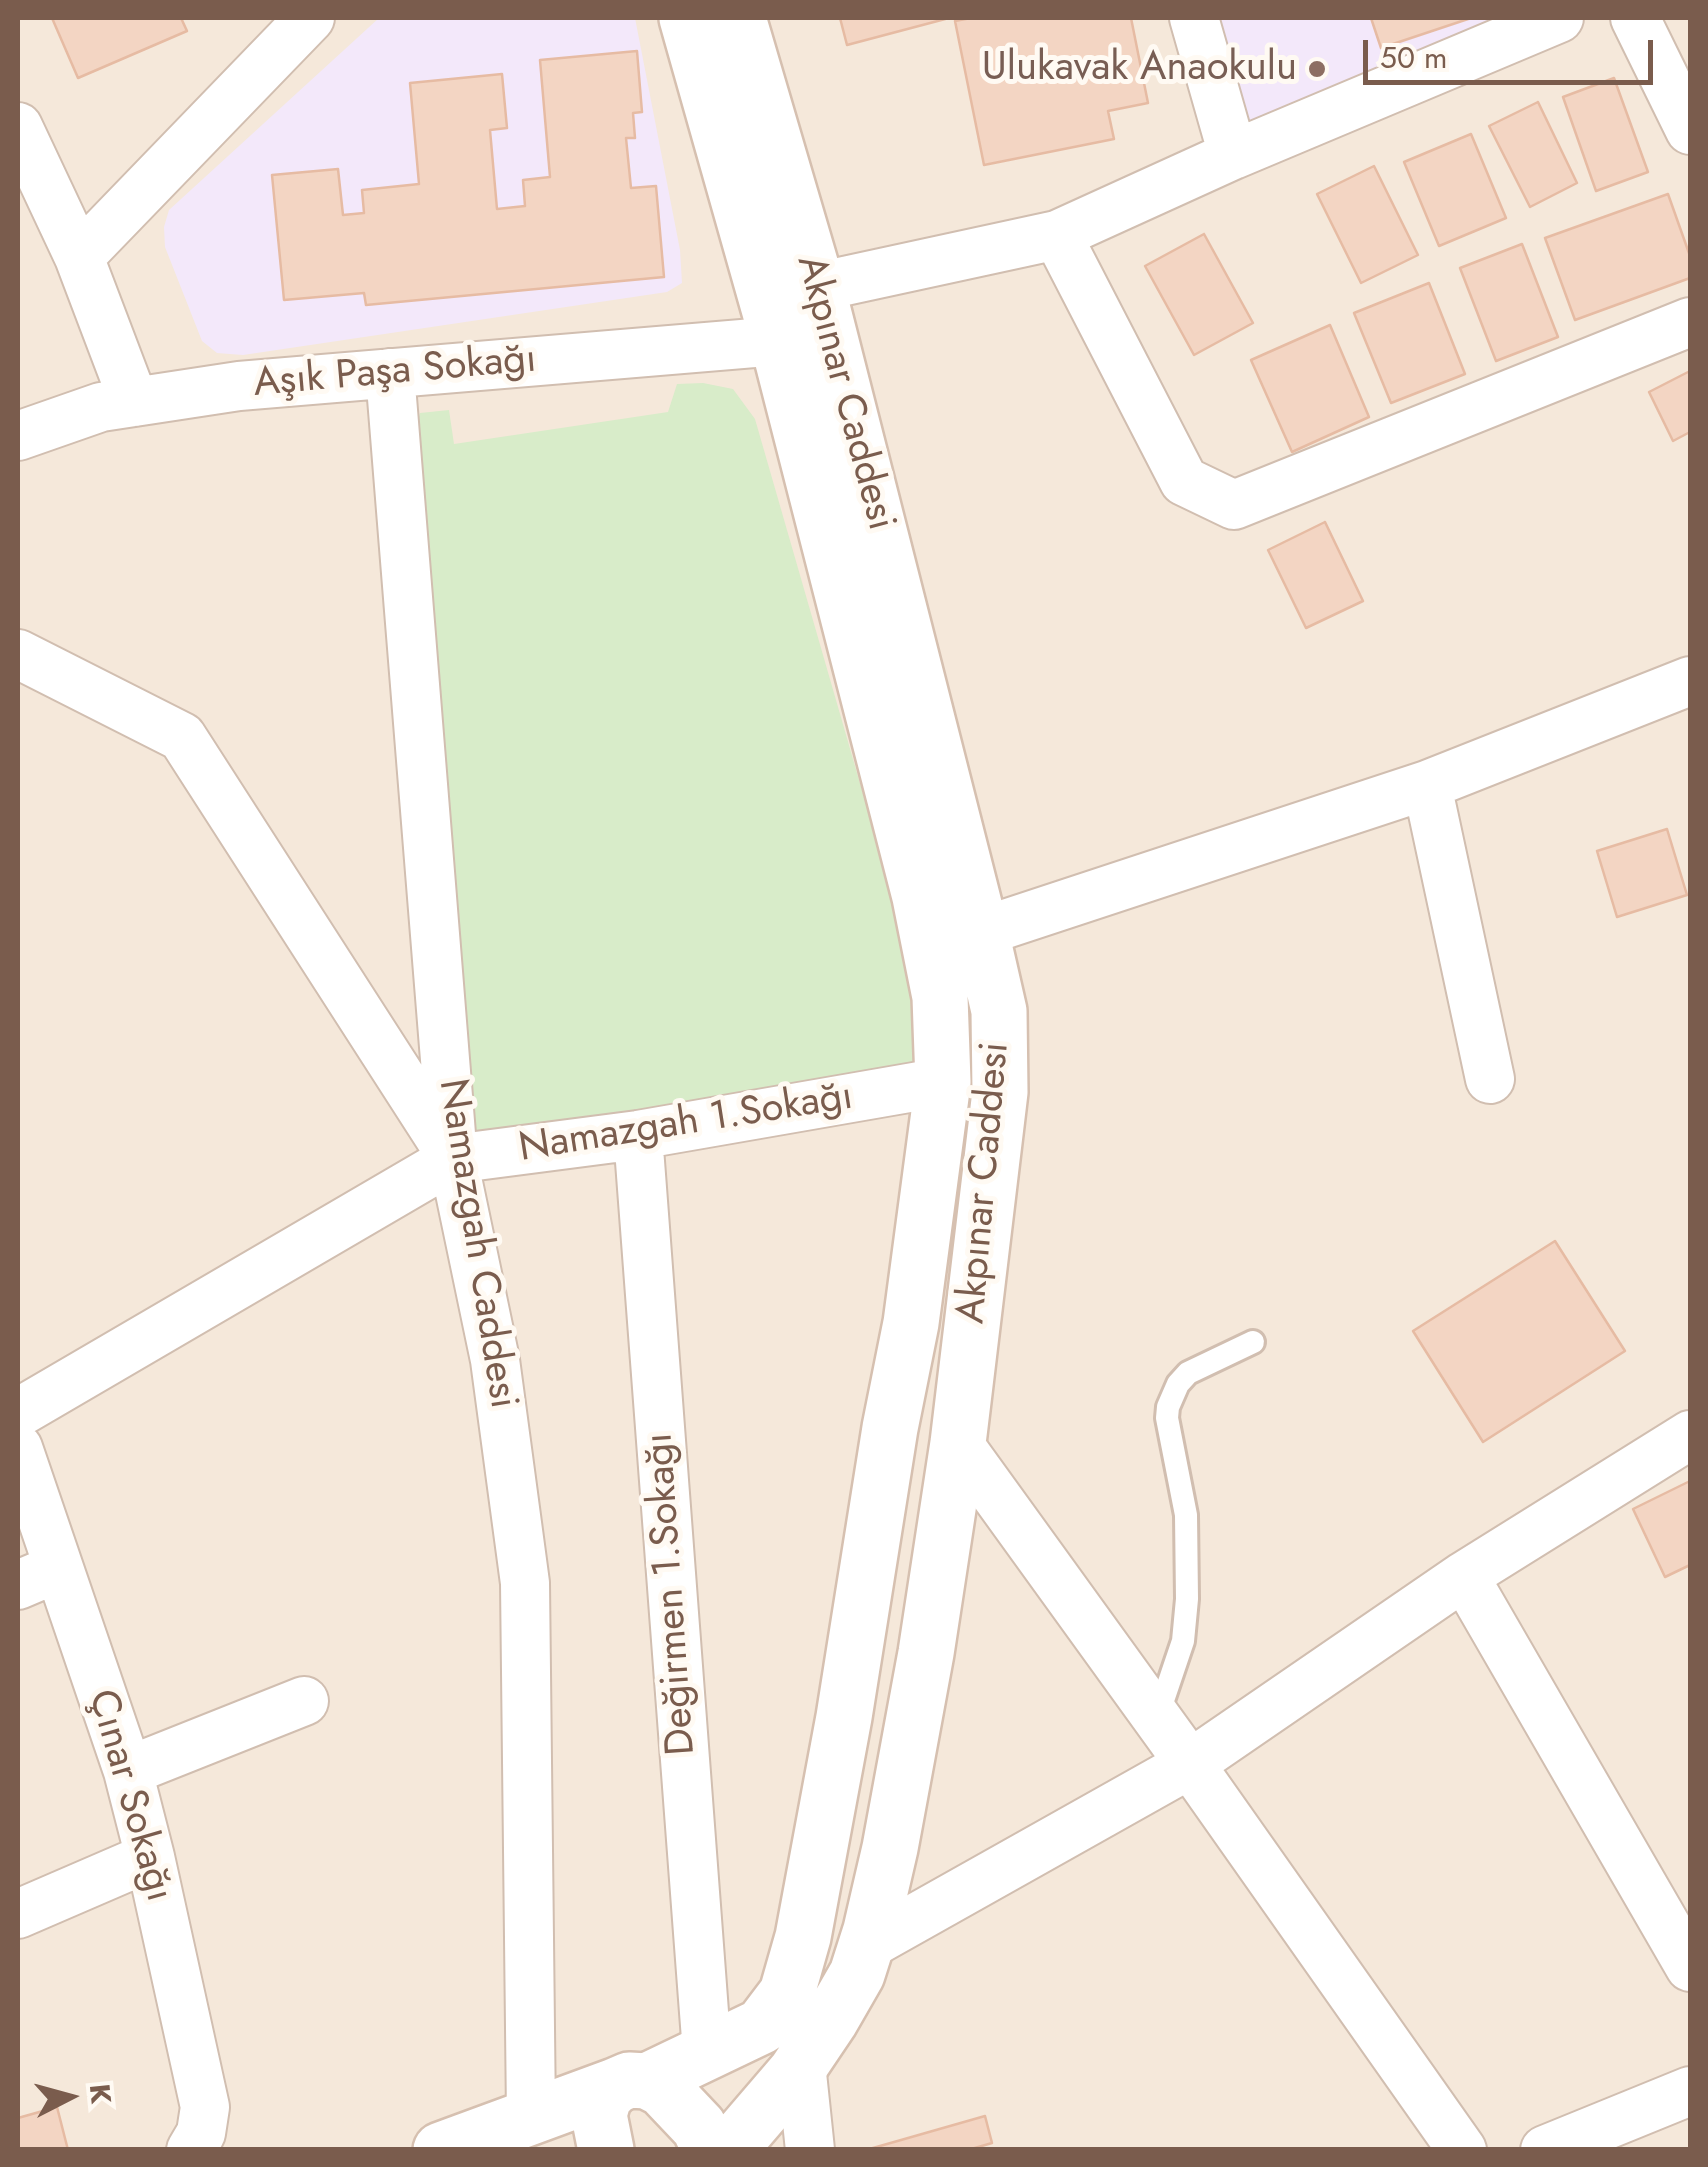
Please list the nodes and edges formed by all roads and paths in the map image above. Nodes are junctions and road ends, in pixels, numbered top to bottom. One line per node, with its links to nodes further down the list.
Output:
1 (294, 18): 8 (street)
2 (310, 18): 8 (street)
3 (686, 18): 16 (main road, Akpınar Caddesi)
4 (738, 18): 14 (main road, Akpınar Caddesi)
5 (1194, 18): 11 (street)
6 (1559, 18): 11 (street)
7 (1635, 18): 10 (street)
8 (268, 60): 13 (street)
9 (18, 127): 13 (street)
10 (1690, 130)
11 (1233, 155): 12 (street)
12 (1057, 235): 14 (street); 15 (street)
13 (79, 257): 18 (street)
14 (818, 287): 23 (main road, Akpınar Caddesi)
15 (1690, 322)
16 (778, 341): 17 (street, Aşık Paşa Sokağı); 25 (main road, Akpınar Caddesi)
17 (390, 373): 18 (street, Aşık Paşa Sokağı); 27 (street, Namazgah Caddesi)
18 (134, 402): 19 (street, Aşık Paşa Sokağı)
19 (18, 436)
20 (18, 654): 27 (street)
21 (1689, 687): 22 (street)
22 (1428, 785): 23 (street); 24 (street)
23 (982, 932): 31 (main road, Akpınar Caddesi)
24 (1490, 1079)
25 (942, 1082): 26 (street, Namazgah 1.Sokağı); 43 (main road, Akpınar Caddesi)
26 (638, 1136): 27 (street, Namazgah 1.Sokağı); 43 (street, Değirmen 1.Sokağı)
27 (454, 1159): 29 (street, Namazgah 1.Sokağı); 47 (street, Namazgah Caddesi)
28 (1252, 1342): 36 (lane)
29 (18, 1413)
30 (1690, 1435): 33 (street)
31 (958, 1444): 36 (street); 41 (main road, Akpınar Caddesi)
32 (18, 1448): 34 (street, Çınar Sokağı)
33 (1464, 1576): 37 (street); 42 (street)
34 (38, 1577): 38 (street, Çınar Sokağı)
35 (304, 1702): 38 (street)
36 (1157, 1718): 37 (street)
37 (1190, 1764): 41 (street); 53 (street)
38 (128, 1771): 39 (street, Çınar Sokağı)
39 (150, 1856): 40 (street); 48 (street, Çınar Sokağı)
40 (18, 1914)
41 (866, 1946): 44 (main road, Akpınar Caddesi)
42 (1690, 1967)
43 (706, 2052): 45 (main road, Akpınar Caddesi)
44 (802, 2064): 51 (main road, Akpınar Caddesi); 52 (street)
45 (631, 2083): 47 (main road); 50 (main road)
46 (1690, 2091): 54 (street)
47 (578, 2138): 49 (main road)
48 (191, 2150)
49 (441, 2150)
50 (710, 2150)
51 (728, 2150)
52 (810, 2150)
53 (1462, 2150)
54 (1546, 2150)

